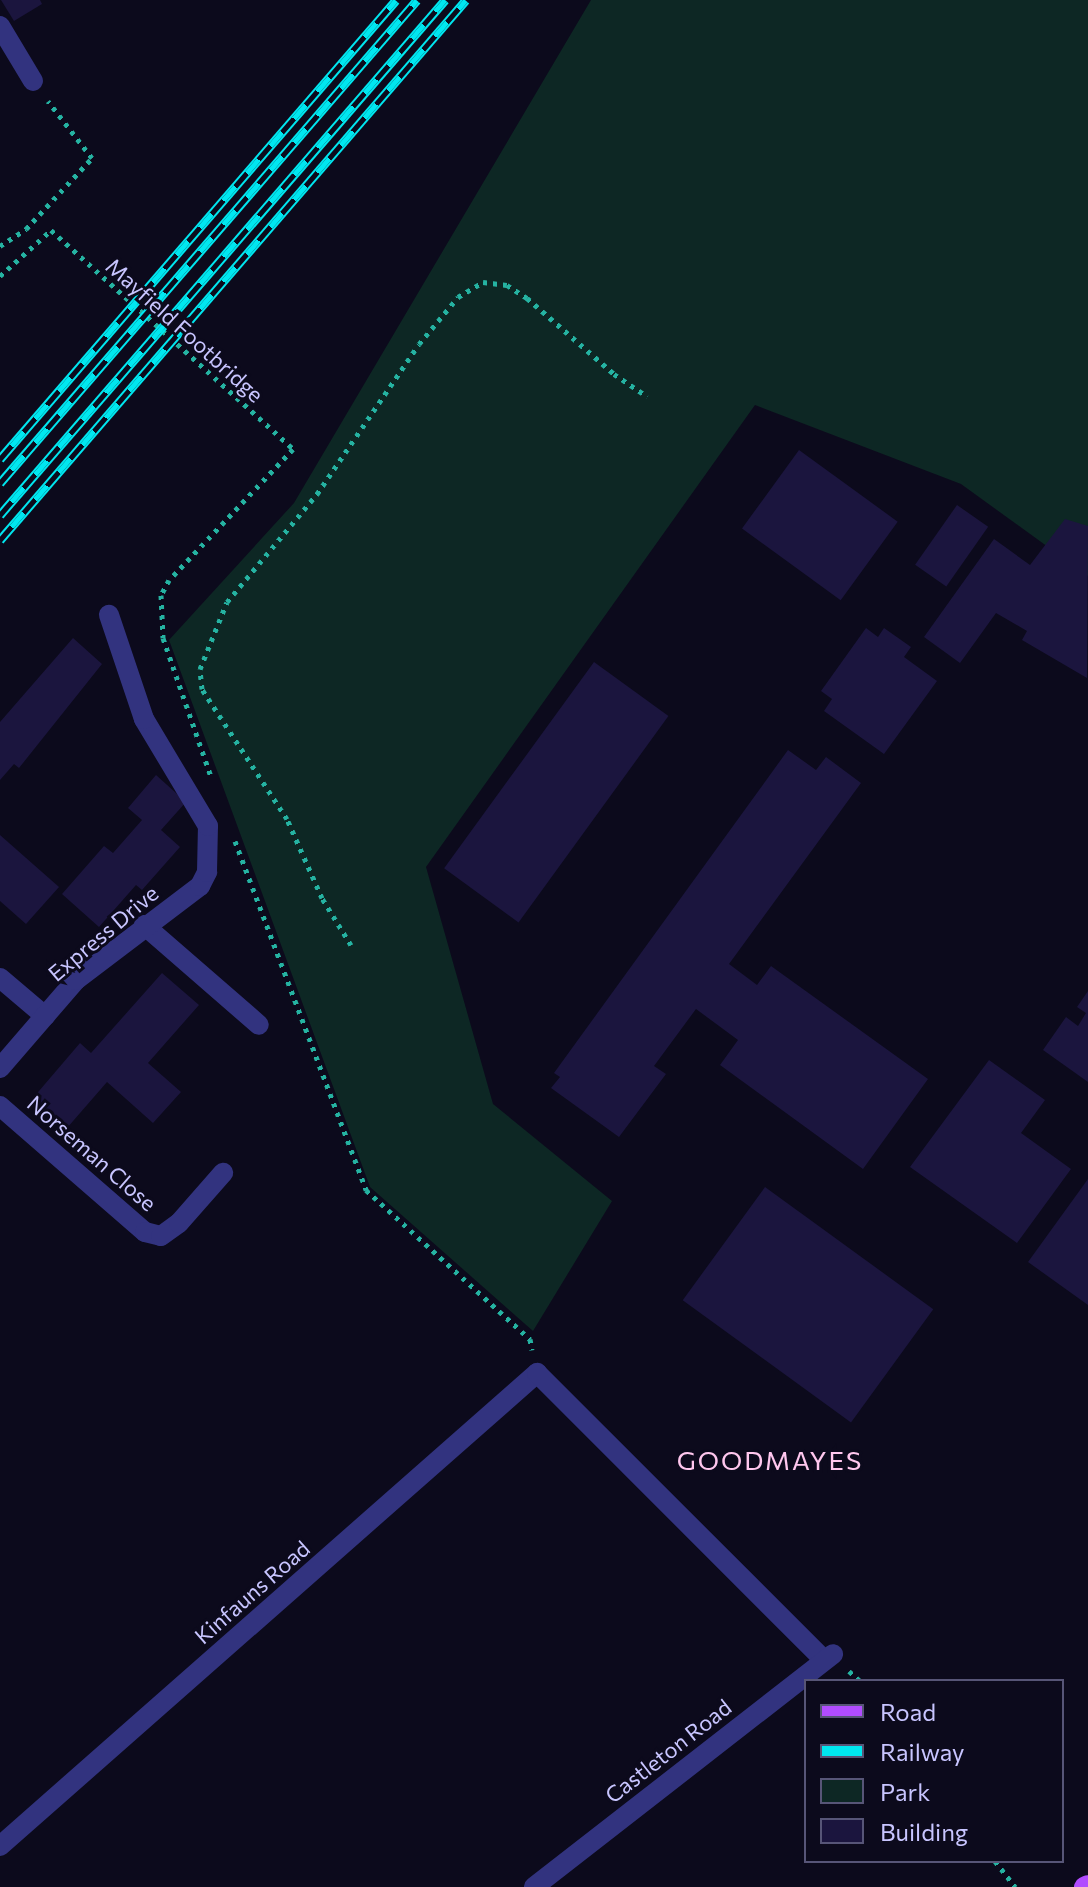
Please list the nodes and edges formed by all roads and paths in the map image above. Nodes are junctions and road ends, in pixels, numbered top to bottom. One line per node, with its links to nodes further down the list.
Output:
1 (0, 26): 2 (street)
2 (33, 81): 3 (path)
3 (0, 246)
4 (0, 276): 7 (path, Mayfield Footbridge)
5 (647, 396): 10 (path)
6 (109, 615): 8 (street)
7 (213, 782)
8 (208, 826): 9 (street, Express Drive); 17 (path)
9 (144, 925): 12 (street, Express Drive); 13 (street)
10 (351, 945)
11 (0, 978): 12 (street)
12 (45, 1016): 14 (street, Express Drive)
13 (259, 1025)
14 (0, 1068)
15 (0, 1106): 16 (street, Norseman Close)
16 (223, 1173)
17 (537, 1373): 18 (street, Kinfauns Road); 20 (street, Castleton Road)
18 (0, 1846)
19 (997, 1863): 21 (path)
20 (534, 1887)
21 (1015, 1887)

